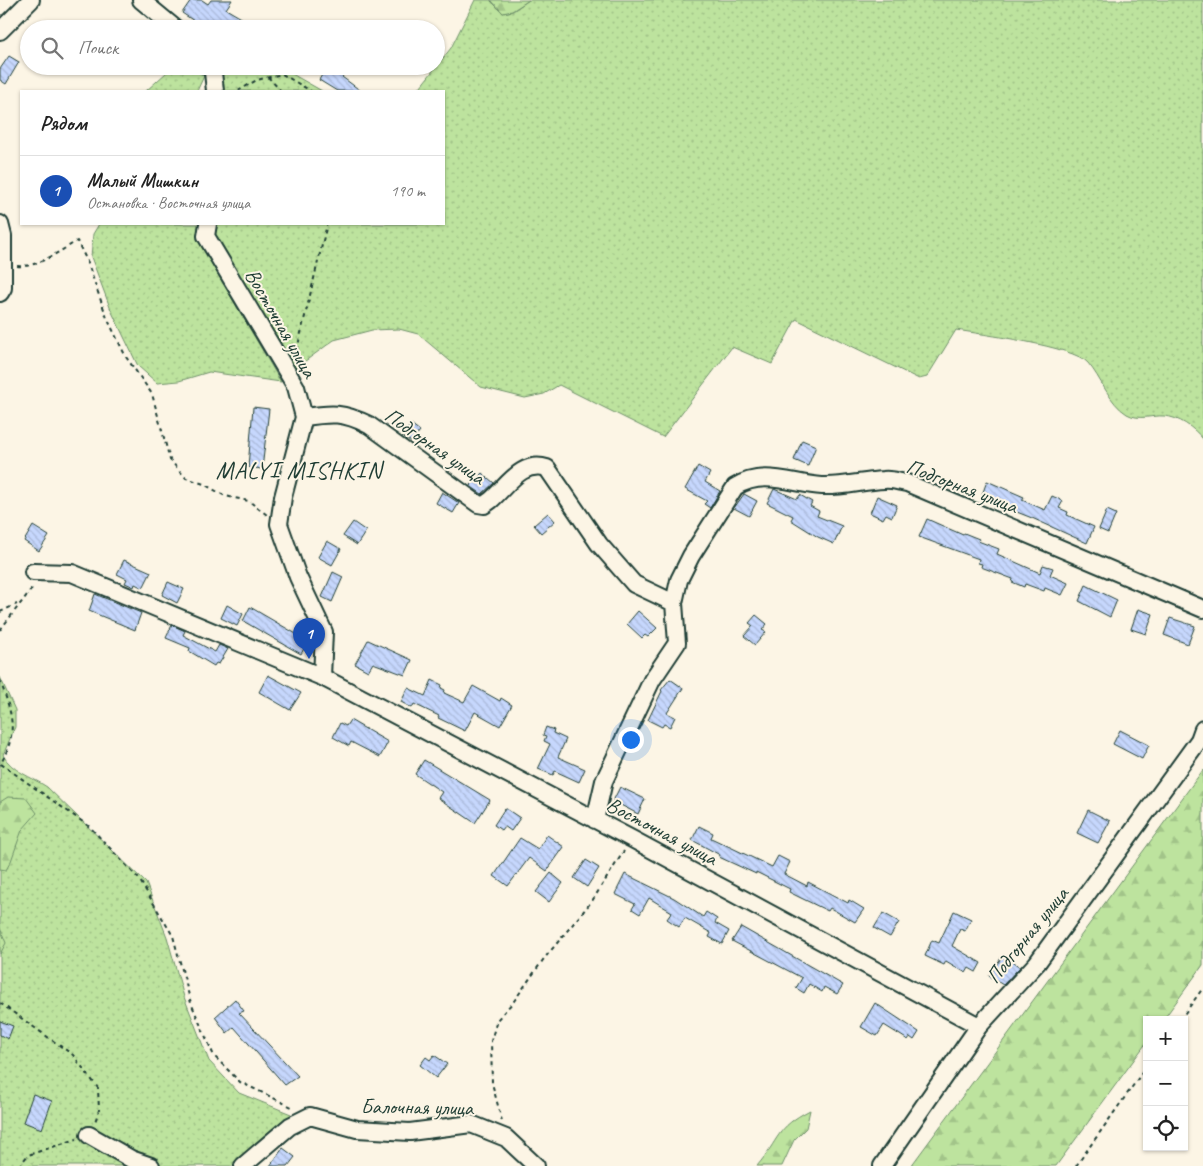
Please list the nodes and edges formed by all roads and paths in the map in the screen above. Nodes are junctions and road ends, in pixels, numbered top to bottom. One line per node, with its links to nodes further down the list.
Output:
1 (31, 0): 4 (street)
2 (141, 0): 3 (street)
3 (165, 20)
4 (0, 30)
5 (212, 75): 9 (street)
6 (277, 75): 8 (path)
7 (284, 75): 12 (path)
8 (268, 77): 10 (path); 11 (path)
9 (215, 90)
10 (240, 90)
11 (280, 90)
12 (308, 90)
13 (0, 224): 16 (street)
14 (208, 225): 18 (street, Восточная улица)
15 (327, 225): 18 (path)
16 (3, 265): 17 (street); 20 (path)
17 (0, 293)
18 (290, 377): 19 (street, Восточная улица)
19 (304, 417): 20 (street, Восточная улица); 23 (street, Подгорная улица)
20 (279, 524): 27 (street, Восточная улица)
21 (40, 572): 22 (path); 27 (street, Восточная улица)
22 (19, 603): 25 (path); 26 (path)
23 (674, 603): 24 (street, Подгорная улица); 31 (street, Подгорная улица)
24 (1203, 609)
25 (0, 612)
26 (0, 630)
27 (322, 677): 31 (street, Восточная улица)
28 (0, 680): 30 (path)
29 (1203, 729): 36 (street, Подгорная улица)
30 (0, 764): 38 (path)
31 (595, 820): 32 (street, Восточная улица)
32 (632, 839): 36 (street, Восточная улица); 40 (path)
33 (1203, 988): 35 (path)
34 (0, 1003): 39 (path)
35 (1183, 1016)
36 (979, 1026): 45 (street, Подгорная улица)
37 (1143, 1072): 46 (path)
38 (310, 1116): 40 (street, Балочная улица); 43 (street)
39 (90, 1135): 41 (path); 42 (street)
40 (506, 1138): 44 (street, Балочная улица)
41 (19, 1166)
42 (151, 1166)
43 (243, 1166)
44 (536, 1166)
45 (882, 1166)
46 (1076, 1166)

